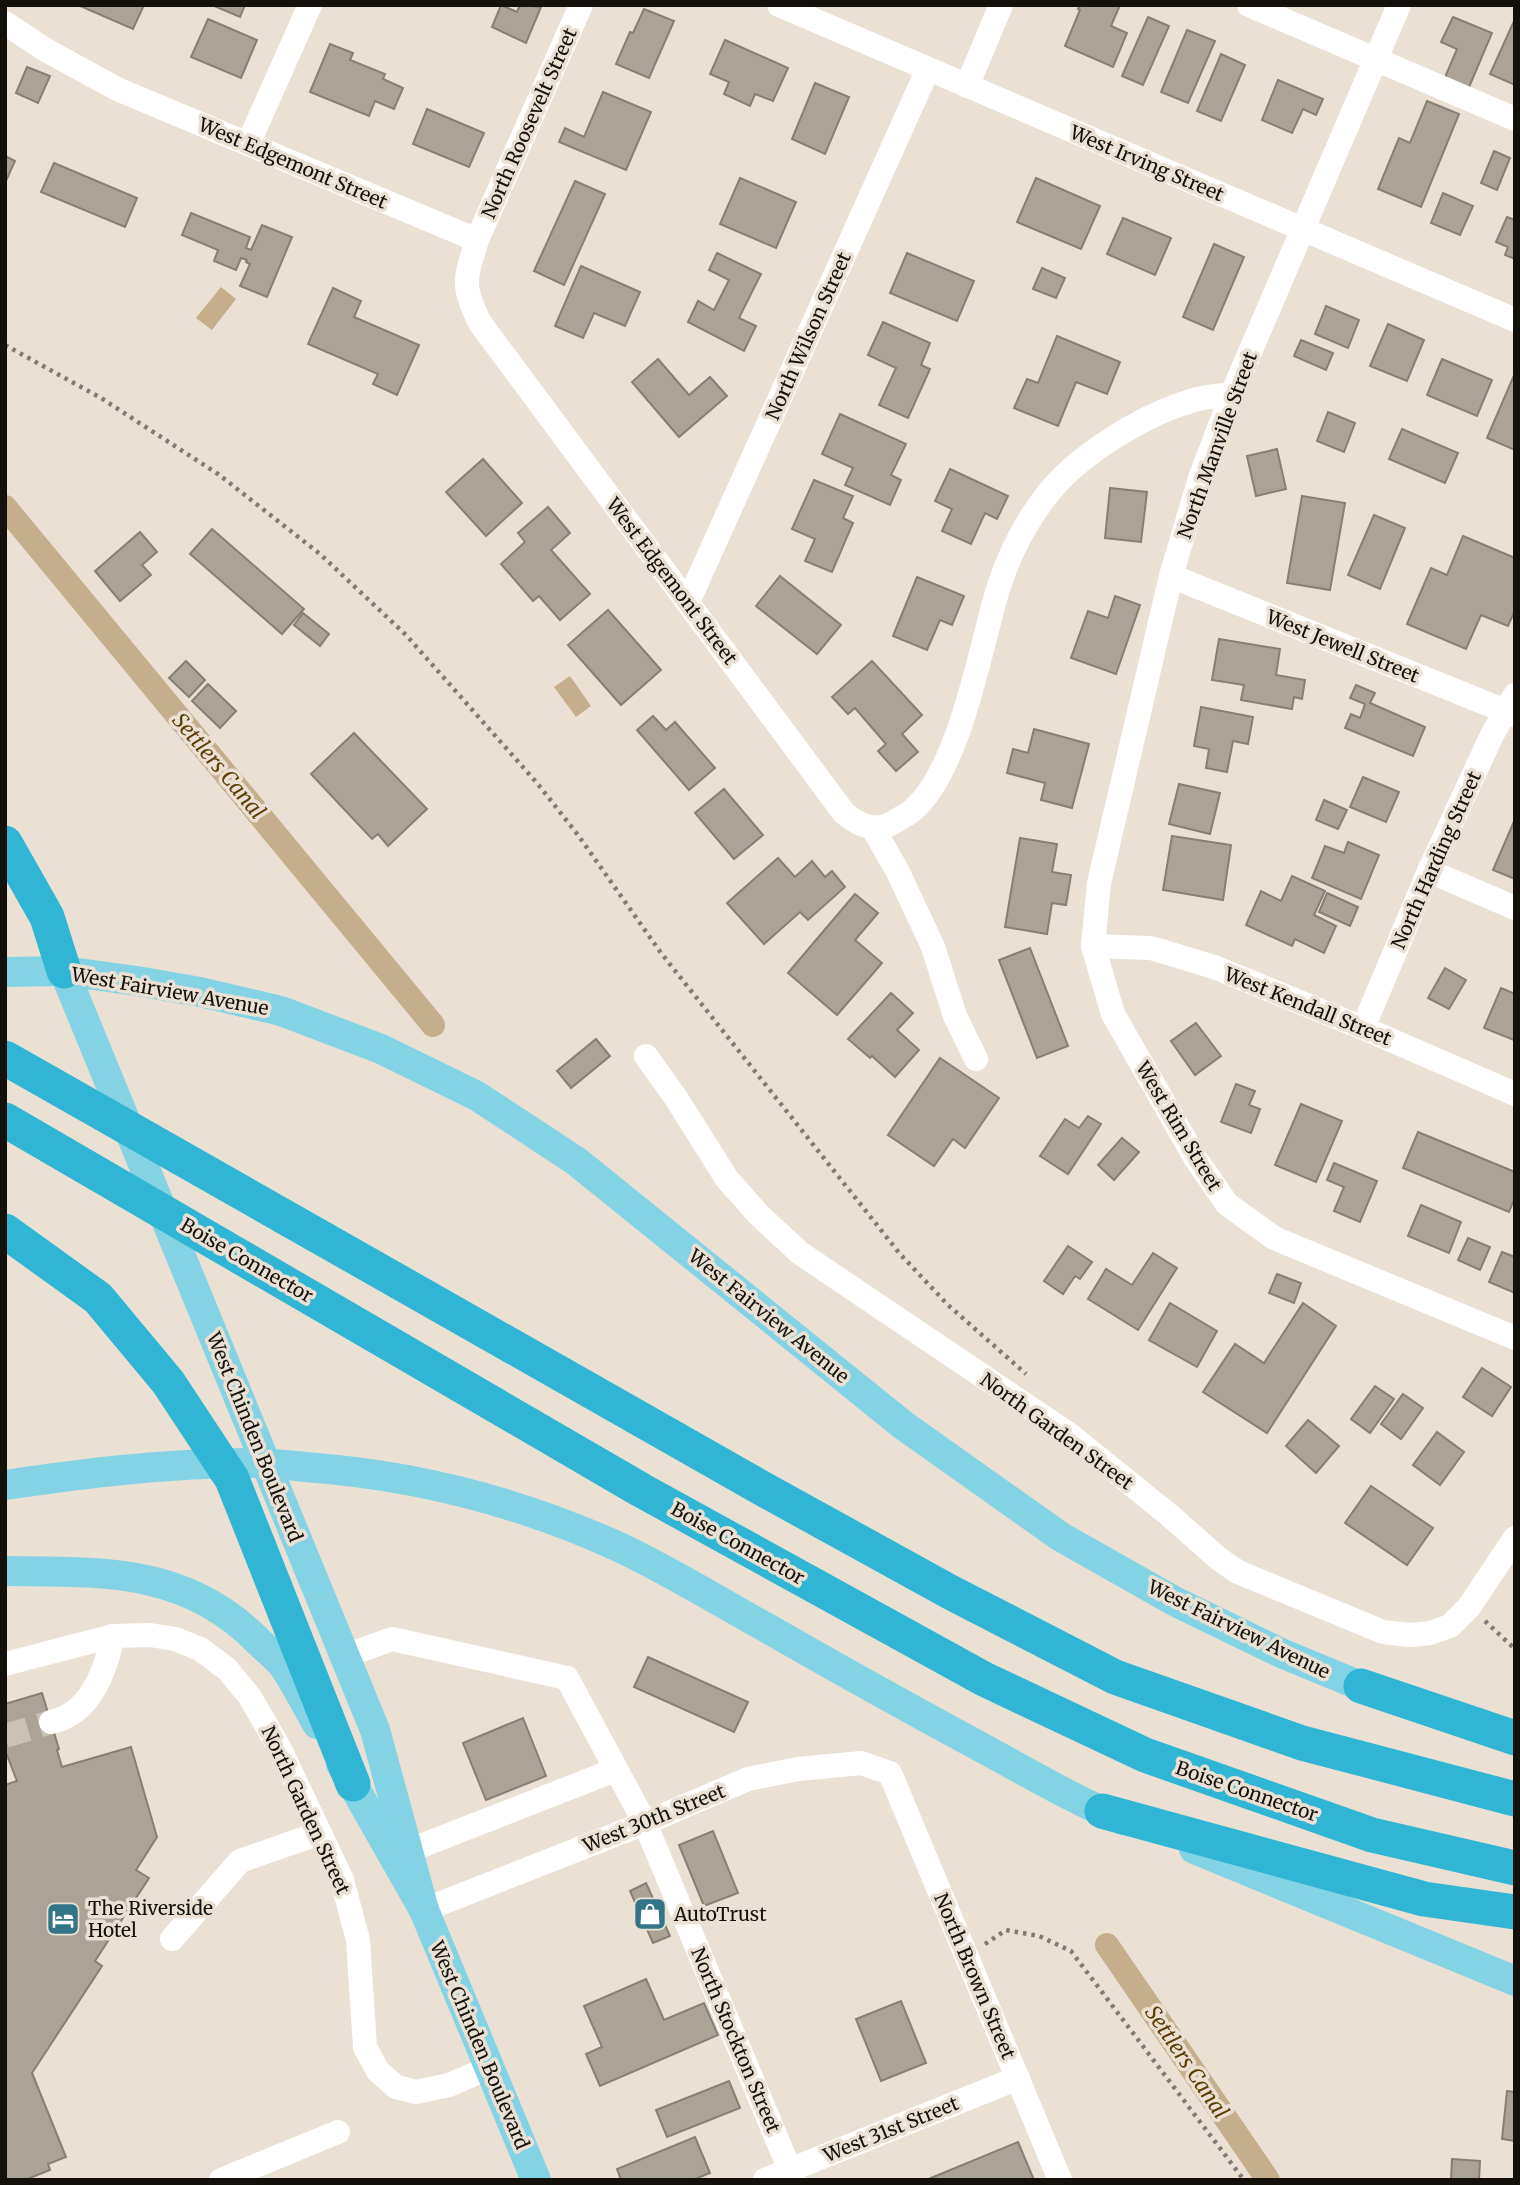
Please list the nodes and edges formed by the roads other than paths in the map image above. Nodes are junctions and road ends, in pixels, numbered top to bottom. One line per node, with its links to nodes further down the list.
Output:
1 (310, 5): 12 (street)
2 (581, 5): 14 (street, North Roosevelt Street)
3 (779, 5): 9 (street, West Irving Street)
4 (1001, 5): 10 (street)
5 (1249, 5): 8 (street)
6 (1399, 5): 8 (street, North Manville Street)
7 (5, 23): 12 (street, West Edgemont Street)
8 (1375, 59): 11 (street); 13 (street, North Manville Street)
9 (928, 69): 10 (street, West Irving Street); 18 (street, North Wilson Street)
10 (967, 86): 13 (street, West Irving Street)
11 (1515, 119)
12 (248, 144): 14 (street, West Edgemont Street)
13 (1302, 229): 15 (street, West Irving Street); 16 (street, North Manville Street)
14 (477, 240): 18 (street, West Edgemont Street)
15 (1515, 320)
16 (1233, 394): 17 (street, North Manville Street); 20 (street)
17 (1171, 576): 19 (street, West Jewell Street); 24 (street, North Manville Street)
18 (688, 602): 20 (street, West Edgemont Street)
19 (1512, 708): 22 (street, North Harding Street)
20 (873, 828): 30 (street)
21 (5, 843): 25 (highway)
22 (1429, 871): 23 (street); 27 (street, North Harding Street)
23 (1515, 908)
24 (1093, 946): 27 (street, West Kendall Street); 34 (street, West Rim Street)
25 (64, 971): 26 (main road, West Fairview Avenue); 39 (main road, West Chinden Boulevard); 41 (main road, West Fairview Avenue)
26 (5, 972)
27 (1363, 1028): 31 (street, West Kendall Street)
28 (646, 1056): 36 (street, North Garden Street)
29 (5, 1058): 48 (highway)
30 (976, 1059)
31 (1515, 1094)
32 (5, 1120): 53 (highway, Boise Connector)
33 (5, 1231): 47 (highway)
34 (1515, 1338)
35 (5, 1485): 49 (main road)
36 (1515, 1538)
37 (5, 1571): 47 (main road, West Chinden Boulevard)
38 (113, 1636): 40 (street, North Garden Street); 42 (street); 51 (street, North Garden Street)
39 (345, 1656): 45 (street, North Stockton Street); 52 (main road, West Chinden Boulevard)
40 (5, 1664)
41 (1361, 1686): 43 (main road, West Fairview Avenue); 44 (highway)
42 (51, 1722)
43 (1515, 1722)
44 (1515, 1738)
45 (615, 1770): 50 (street, North Stockton Street); 52 (street)
46 (890, 1773): 50 (street, West 30th Street); 59 (street, North Brown Street)
47 (353, 1784): 54 (main road, West Chinden Boulevard)
48 (1515, 1799)
49 (1102, 1811): 55 (highway); 57 (main road)
50 (645, 1823): 54 (street, West 30th Street); 61 (street, North Stockton Street)
51 (320, 1833): 56 (street); 58 (street, North Garden Street)
52 (408, 1851): 54 (main road, West Chinden Boulevard)
53 (1515, 1868)
54 (424, 1910): 58 (main road, West Chinden Boulevard)
55 (1515, 1912)
56 (173, 1939)
57 (1515, 1981)
58 (489, 2068): 63 (main road, West Chinden Boulevard)
59 (1018, 2078): 61 (street, West 31st Street); 65 (street, North Brown Street)
60 (338, 2133): 62 (street)
61 (792, 2174): 64 (street, West 31st Street)
62 (221, 2180)
63 (536, 2180)
64 (765, 2180)
65 (1060, 2180)

